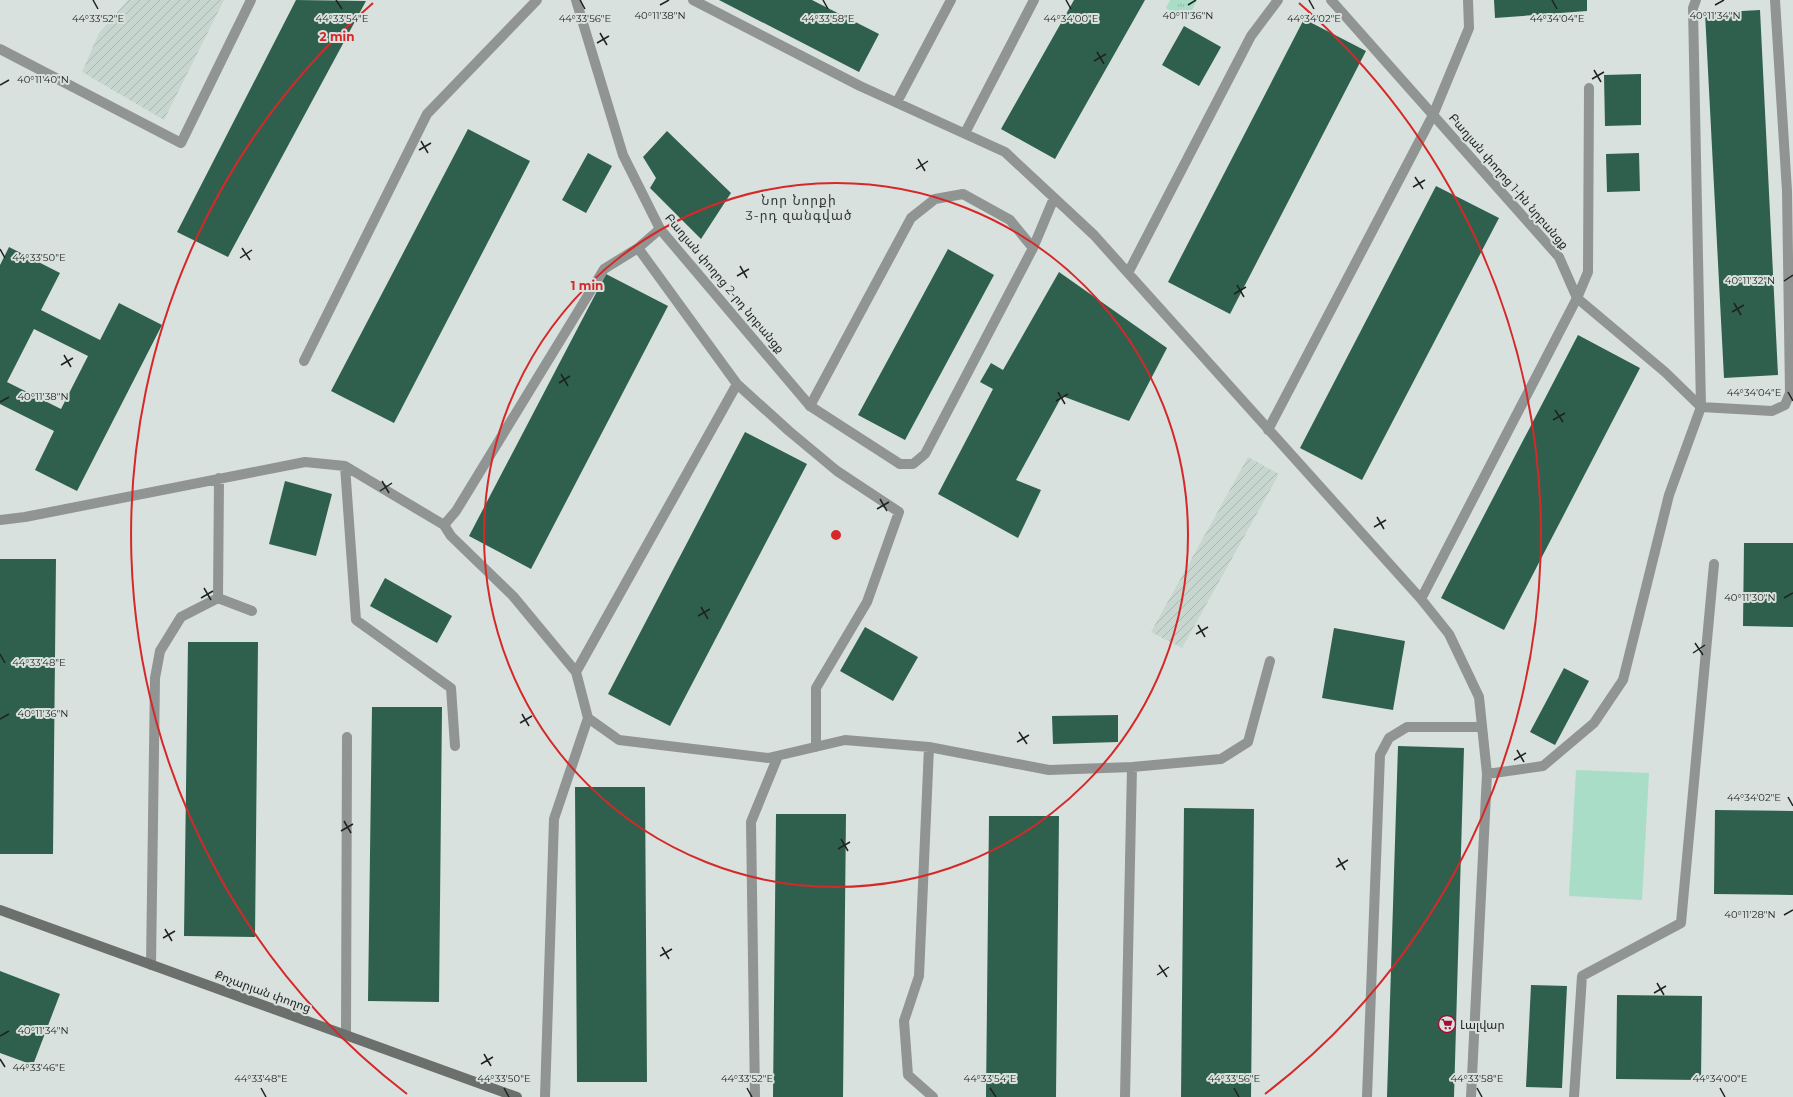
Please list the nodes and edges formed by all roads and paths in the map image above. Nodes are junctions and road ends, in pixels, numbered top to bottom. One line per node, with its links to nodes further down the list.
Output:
1 (250, 0): 12 (street)
2 (537, 0): 23 (street)
3 (576, 0): 18 (street, Բաղյան փողոց 2-րդ նրբանցք)
4 (693, 0): 14 (street)
5 (950, 0): 14 (street)
6 (1034, 0): 16 (street)
7 (1278, 0): 21 (street)
8 (1331, 0): 15 (street, Բաղյան փողոց 1-ին նրբանցք)
9 (1468, 0): 15 (street)
10 (1696, 0): 26 (street)
11 (1775, 0): 26 (street)
12 (0, 49)
13 (1589, 88): 22 (street)
14 (897, 102): 16 (street)
15 (1433, 115): 22 (street, Բաղյան փողոց 1-ին նրբանցք); 27 (street)
16 (965, 133): 17 (street)
17 (1054, 198): 20 (street); 21 (street)
18 (660, 229): 19 (street); 25 (street, Բաղյան փողոց 2-րդ նրբանցք)
19 (638, 248): 24 (street); 31 (street)
20 (1033, 248): 25 (street); 25 (street, Բաղյան փողոց 2-րդ նրբանցք)
21 (1128, 273): 27 (street)
22 (1577, 298): 26 (street, Բաղյան փողոց 1-ին նրբանցք); 34 (street)
23 (304, 361)
24 (737, 384): 37 (street); 42 (street)
25 (810, 406)
26 (1701, 407): 46 (street)
27 (1268, 430): 34 (street)
28 (344, 466): 29 (street); 31 (street); 41 (street)
29 (219, 478): 30 (street); 33 (street)
30 (0, 520)
31 (444, 524): 37 (street)
32 (1714, 564): 57 (street)
33 (218, 598): 35 (street); 48 (street)
34 (1421, 599): 39 (street)
35 (252, 611)
36 (1270, 661): 45 (street)
37 (576, 672): 38 (street)
38 (588, 718): 44 (street); 51 (street)
39 (1482, 727): 46 (street); 55 (street)
40 (347, 737): 49 (street)
41 (455, 746)
42 (816, 747): 43 (street); 44 (street)
43 (929, 747): 45 (street); 53 (street)
44 (778, 756): 52 (street)
45 (1132, 767): 54 (street)
46 (1488, 774): 56 (street)
47 (0, 910): 48 (street, Քոչարյան փողոց)
48 (151, 965): 49 (street, Քոչարյան փողոց)
49 (346, 1035): 50 (street, Քոչարյան փողոց)
50 (517, 1097)
51 (545, 1097)
52 (755, 1097)
53 (933, 1097)
54 (1125, 1097)
55 (1367, 1097)
56 (1471, 1097)
57 (1574, 1097)

